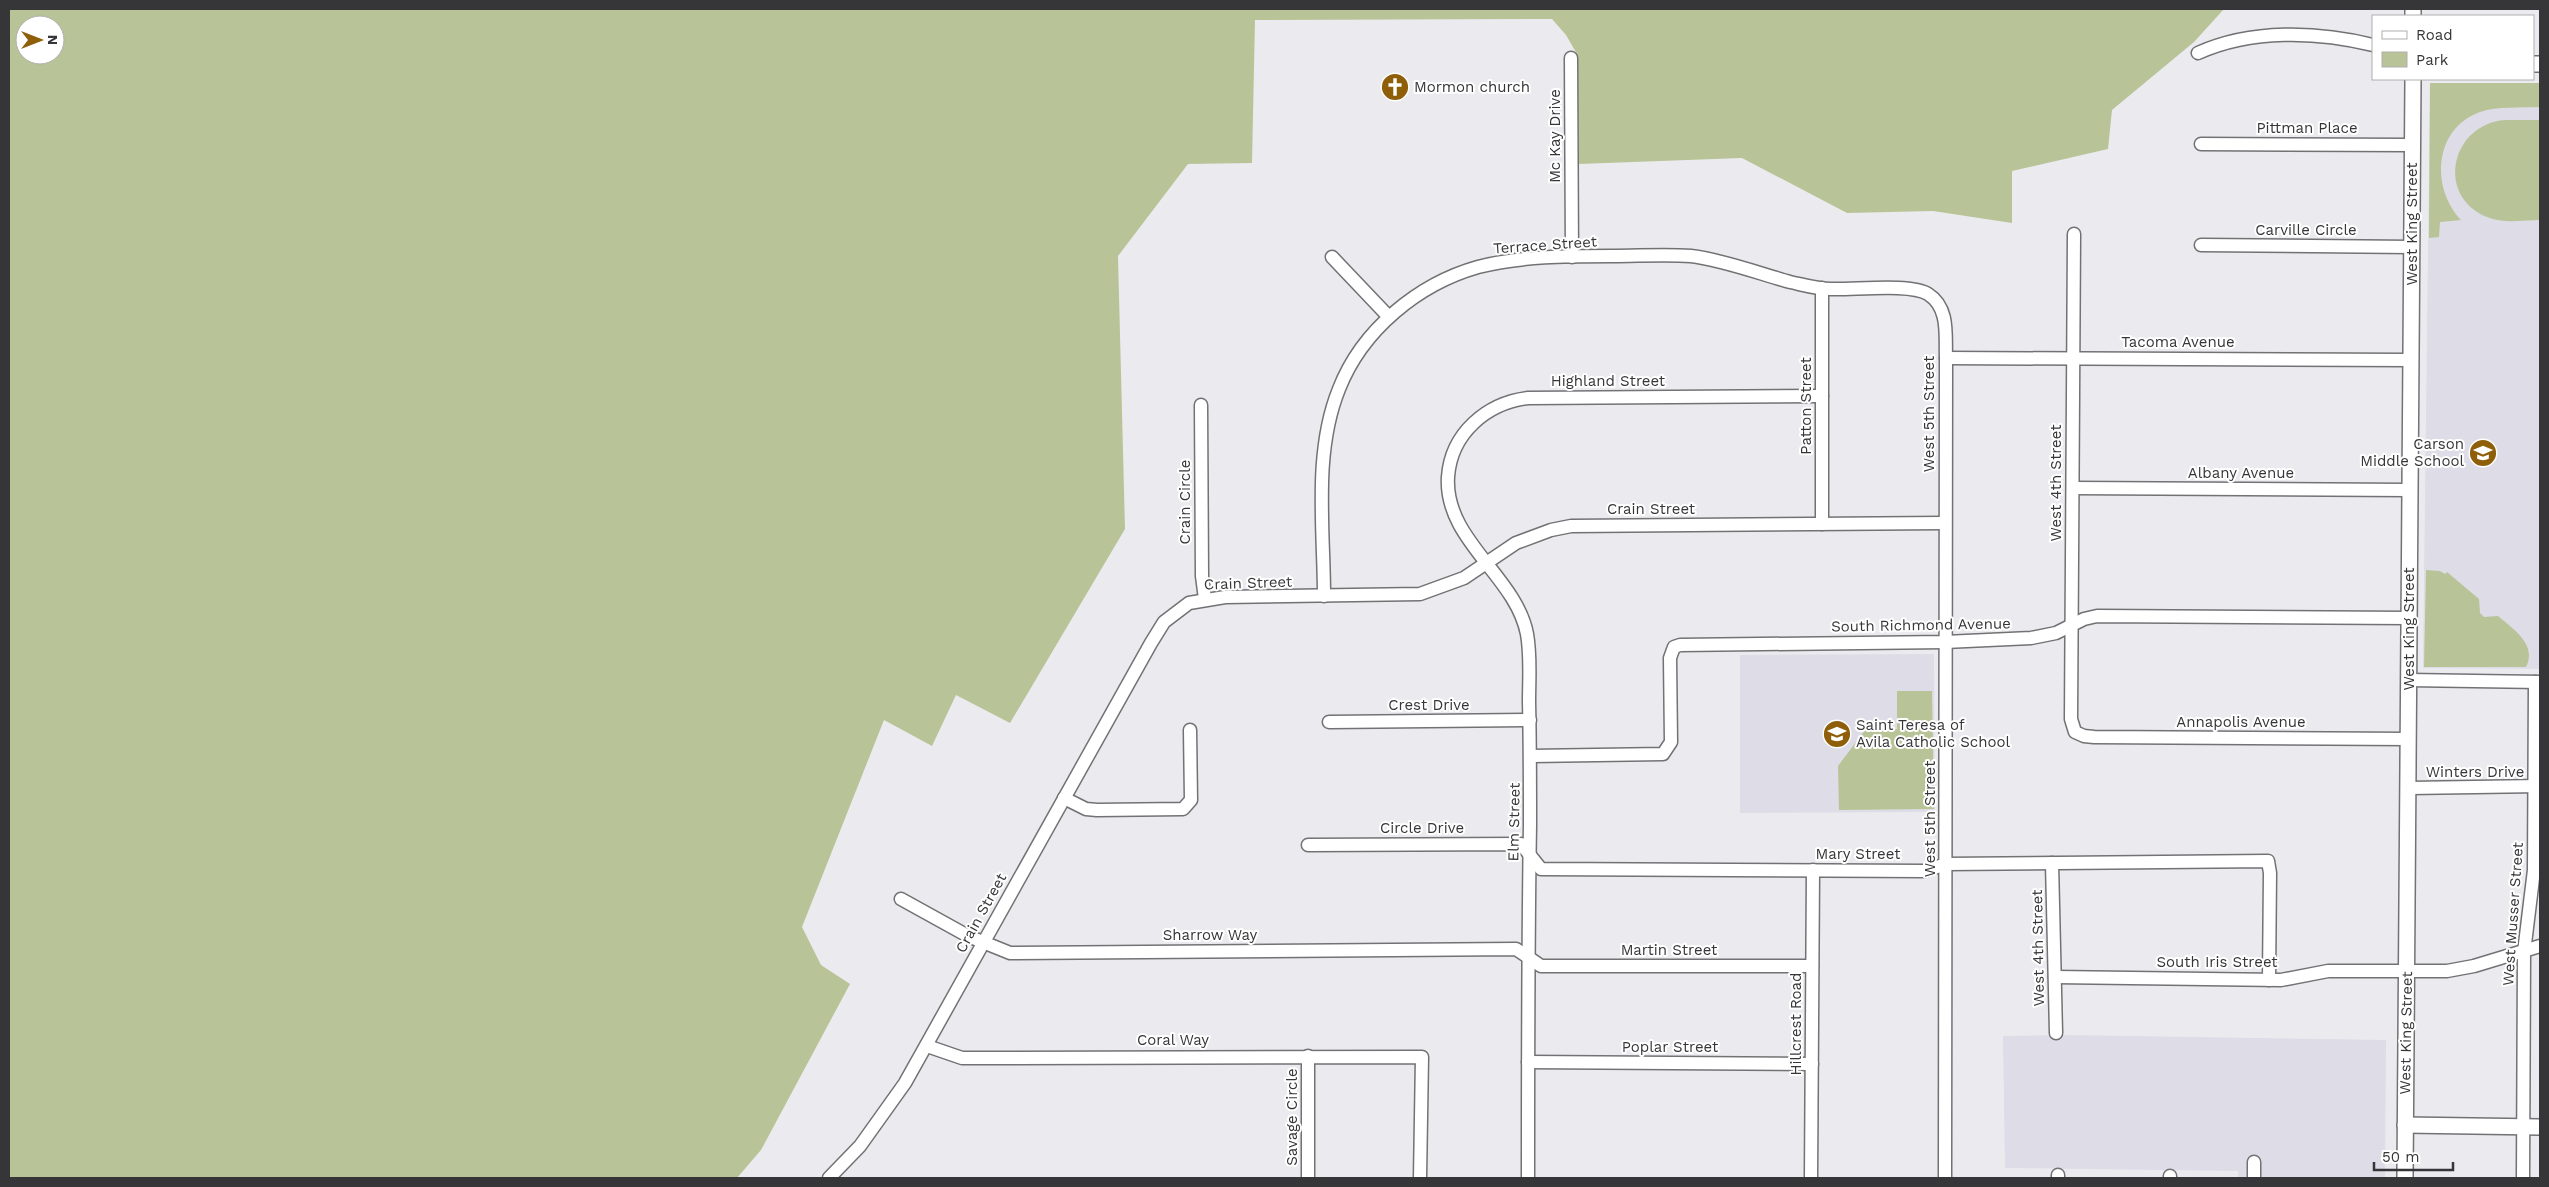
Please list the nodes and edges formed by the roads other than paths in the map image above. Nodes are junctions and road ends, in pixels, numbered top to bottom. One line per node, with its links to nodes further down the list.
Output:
1 (2372, 45): 2 (street)
2 (2198, 53)
3 (1571, 58): 11 (street, Mc Kay Drive)
4 (2413, 80): 6 (street, West King Street)
5 (2201, 144): 6 (street, Pittman Place)
6 (2412, 145): 9 (street, West King Street)
7 (2074, 234): 16 (street, West 4th Street)
8 (2200, 245): 9 (street, Carville Circle)
9 (2412, 247): 17 (street, West King Street)
10 (1332, 257): 14 (street)
11 (1572, 257): 12 (street, Terrace Street); 14 (street, Terrace Street)
12 (1822, 288): 13 (street, Terrace Street); 18 (street, Patton Street)
13 (1942, 310): 15 (street, West 5th Street)
14 (1389, 318): 26 (street, Terrace Street)
15 (1946, 358): 16 (street, Tacoma Avenue); 23 (street, West 5th Street)
16 (2073, 358): 17 (street, Tacoma Avenue); 20 (street, West 4th Street)
17 (2411, 360): 22 (street, West King Street)
18 (1822, 396): 21 (street, Highland Street); 24 (street, Patton Street)
19 (1201, 405): 27 (street, Crain Circle)
20 (2073, 488): 22 (street, Albany Avenue); 29 (street, West 4th Street)
21 (1448, 489): 25 (street, Elm Street)
22 (2409, 490): 28 (street, West King Street)
23 (1944, 523): 24 (street, Crain Street); 30 (street, West 5th Street)
24 (1822, 524): 25 (street, Crain Street)
25 (1486, 562): 26 (street, Crain Street); 33 (street, Elm Street)
26 (1324, 596): 27 (street, Crain Street)
27 (1205, 598): 41 (street, Crain Street)
28 (2409, 618): 29 (street, South Richmond Avenue); 31 (street, West King Street)
29 (2072, 625): 30 (street, South Richmond Avenue); 36 (street, West 4th Street)
30 (1945, 642): 38 (street, South Richmond Avenue); 45 (street, West 5th Street)
31 (2408, 680): 32 (street); 37 (street, West King Street)
32 (2538, 682): 39 (street, West Musser Street)
33 (1530, 720): 34 (street, Crest Drive); 38 (street, Elm Street)
34 (1329, 722)
35 (1190, 730): 41 (street)
36 (2075, 732): 37 (street, Annapolis Avenue)
37 (2409, 739): 40 (street, West King Street)
38 (1530, 756): 43 (street, Elm Street)
39 (2537, 787): 40 (street, Winters Drive); 50 (street, West Musser Street)
40 (2409, 788): 53 (street, West King Street)
41 (1064, 798): 48 (street, Crain Street)
42 (1308, 845): 43 (street, Circle Drive)
43 (1529, 857): 46 (street, Mary Street); 51 (street, Elm Street)
44 (2052, 863): 45 (street, Mary Street); 54 (street, West 4th Street); 55 (street, Mary Street)
45 (1946, 864): 46 (street, Mary Street); 70 (street, West 5th Street)
46 (1813, 870): 52 (street, Hillcrest Road)
47 (901, 898): 48 (street, Sharrow Way)
48 (983, 942): 51 (street, Sharrow Way); 57 (street, Crain Street)
49 (2540, 946): 50 (street, South Iris Street)
50 (2524, 952): 53 (street, South Iris Street); 62 (street, West Musser Street)
51 (1528, 958): 52 (street, Martin Street); 59 (street, Elm Street)
52 (1812, 966): 60 (street, Hillcrest Road)
53 (2407, 971): 55 (street, South Iris Street); 61 (street, West King Street)
54 (2055, 977): 55 (street, South Iris Street); 56 (street, West 4th Street)
55 (2269, 980)
56 (2056, 1033)
57 (927, 1046): 58 (street, Coral Way); 65 (street, Crain Street)
58 (1308, 1056): 66 (street, Savage Circle); 67 (street, Coral Way)
59 (1528, 1062): 60 (street, Poplar Street); 68 (street, Elm Street)
60 (1812, 1064): 69 (street, Hillcrest Road)
61 (2405, 1125): 62 (street); 72 (street, West King Street)
62 (2523, 1127): 63 (street); 73 (street, West Musser Street)
63 (2540, 1128)
64 (2254, 1162): 71 (street)
65 (829, 1178)
66 (1308, 1178)
67 (1420, 1178)
68 (1528, 1178)
69 (1811, 1178)
70 (1945, 1178)
71 (2254, 1178)
72 (2405, 1178)
73 (2523, 1178)

